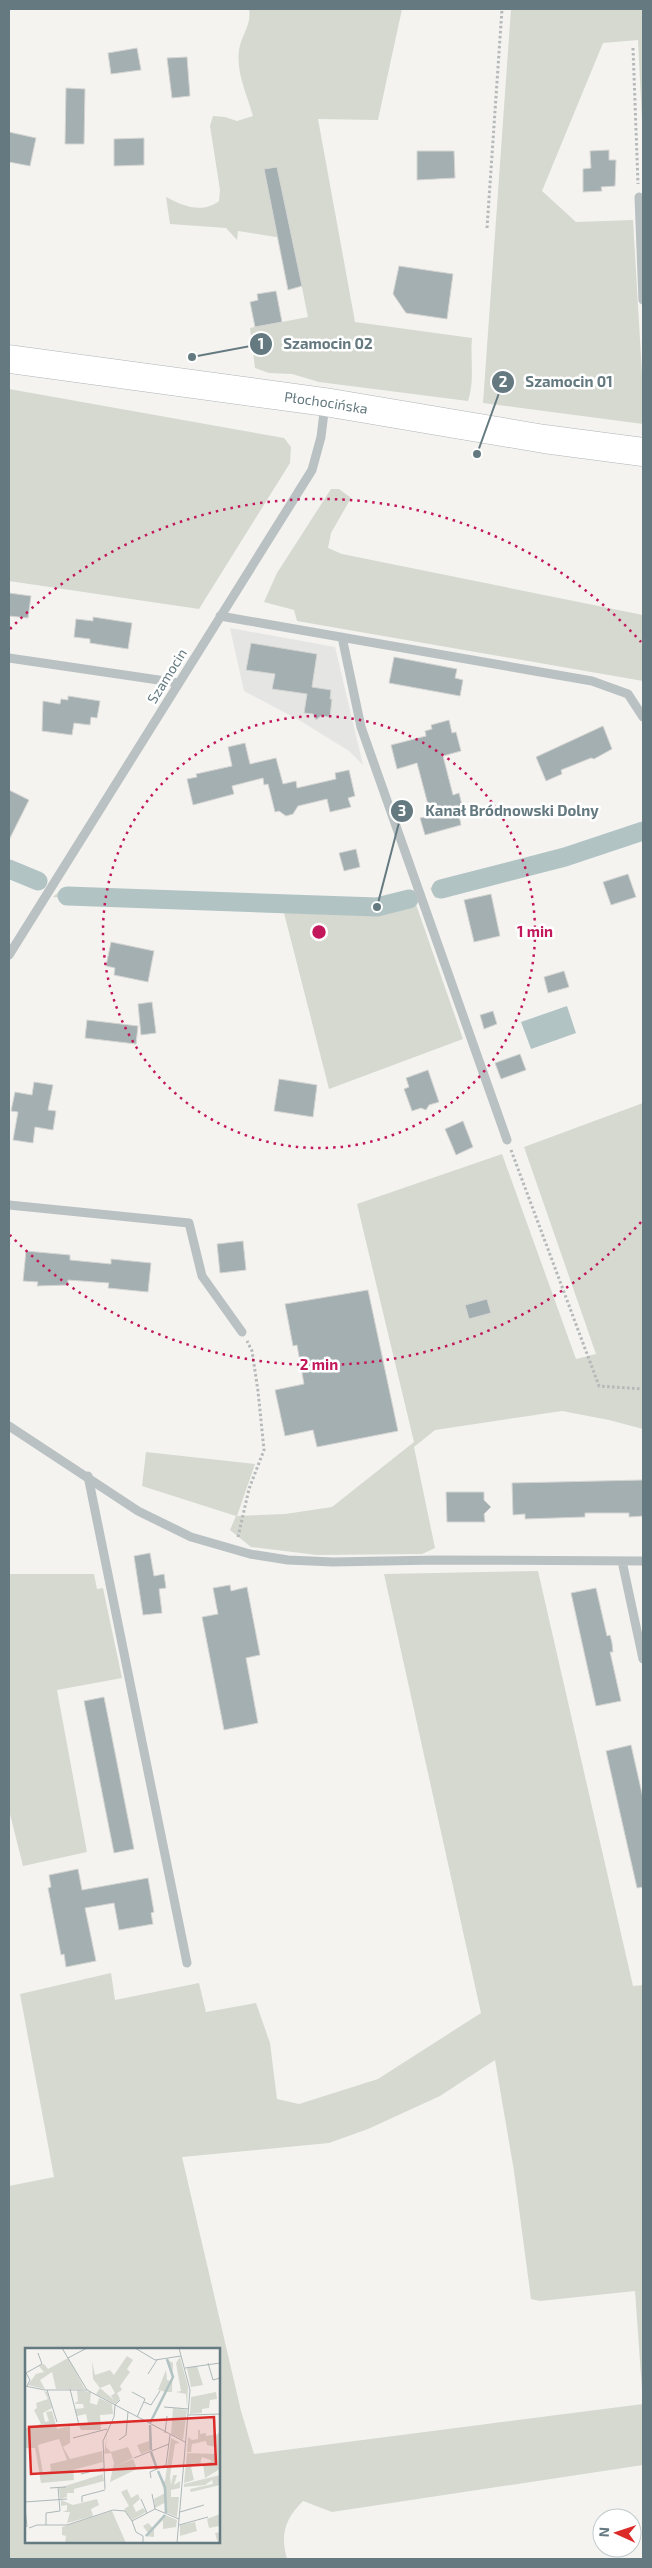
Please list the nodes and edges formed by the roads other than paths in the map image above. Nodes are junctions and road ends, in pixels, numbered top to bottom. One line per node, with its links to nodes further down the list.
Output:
1 (639, 197): 2 (street)
2 (643, 300)
3 (9, 359): 4 (main road, Płochocińska)
4 (325, 402): 5 (main road, Płochocińska); 6 (street, Szamocin)
5 (643, 452)
6 (220, 616): 7 (street); 9 (street, Szamocin)
7 (342, 637): 10 (street); 12 (street)
8 (9, 658): 9 (street)
9 (179, 683): 11 (street, Szamocin)
10 (643, 717)
11 (9, 955)
12 (507, 1140)
13 (9, 1205): 14 (street)
14 (242, 1332)
15 (9, 1426): 16 (street)
16 (88, 1476): 17 (street); 20 (street)
17 (622, 1561): 18 (street); 19 (street)
18 (643, 1561)
19 (643, 1659)
20 (187, 1963)

